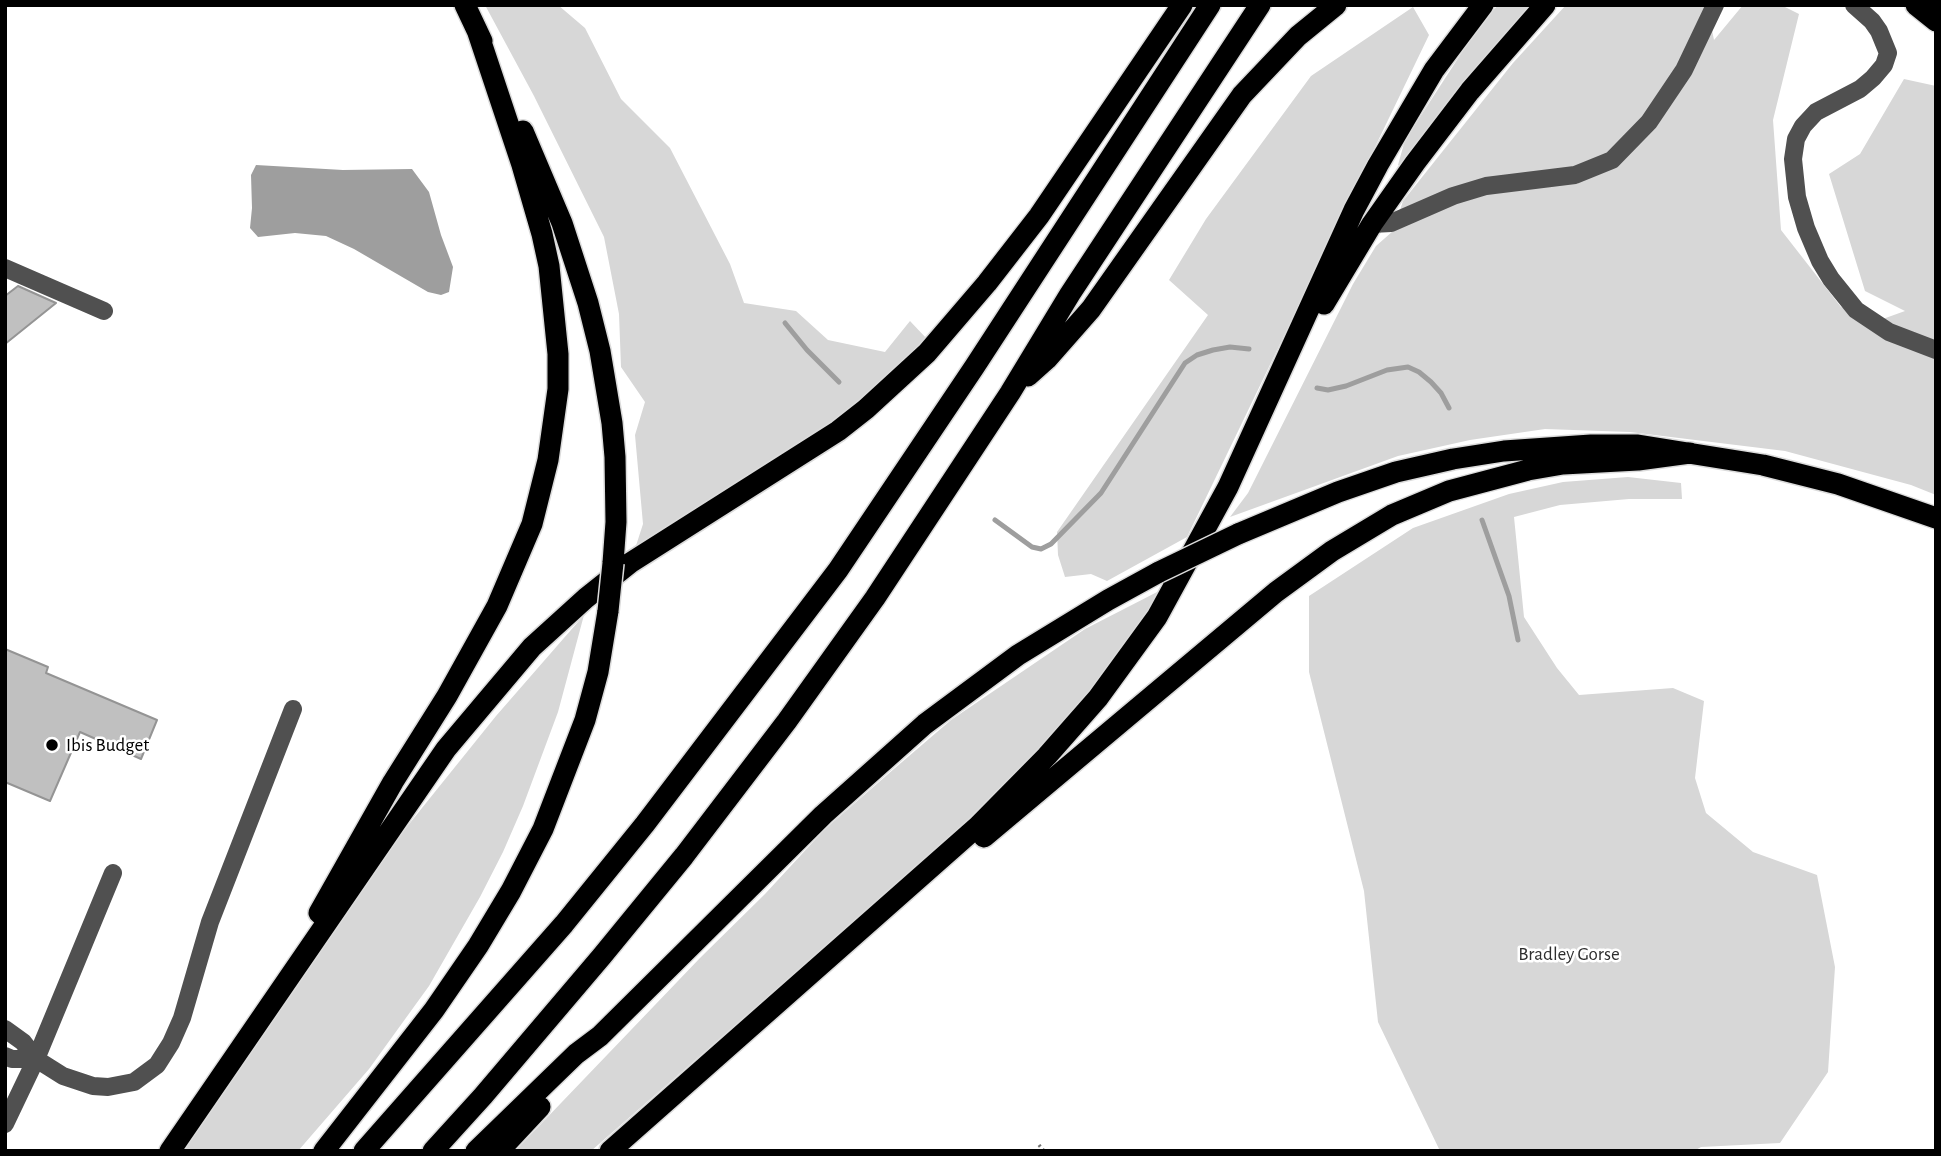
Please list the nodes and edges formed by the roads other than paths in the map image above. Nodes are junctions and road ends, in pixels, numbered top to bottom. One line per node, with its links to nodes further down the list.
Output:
1 (466, 5): 12 (highway)
2 (1182, 5): 24 (highway)
3 (1210, 5): 32 (highway)
4 (1261, 5): 17 (highway)
5 (1336, 5): 17 (highway)
6 (1483, 5): 18 (highway)
7 (1545, 5): 13 (highway)
8 (1715, 5): 13 (lane)
9 (1854, 5): 16 (lane)
10 (1916, 5): 11 (highway)
11 (1936, 21)
12 (477, 30): 24 (highway); 31 (highway, bridge)
13 (1372, 224): 18 (highway)
14 (5, 268): 15 (lane)
15 (104, 310)
16 (1936, 350)
17 (1010, 393): 33 (highway)
18 (1266, 404): 23 (highway)
19 (1690, 453): 20 (highway); 23 (highway); 26 (highway, bridge)
20 (1936, 518)
21 (293, 709): 28 (lane)
22 (113, 873): 28 (lane)
23 (882, 912): 36 (highway)
24 (289, 975): 30 (highway)
25 (5, 1029): 28 (lane)
26 (600, 1036): 34 (highway); 35 (highway)
27 (5, 1056): 28 (lane)
28 (36, 1059): 29 (lane)
29 (5, 1124)
30 (170, 1151)
31 (324, 1151)
32 (364, 1151)
33 (433, 1151)
34 (476, 1151)
35 (499, 1151)
36 (610, 1151)

